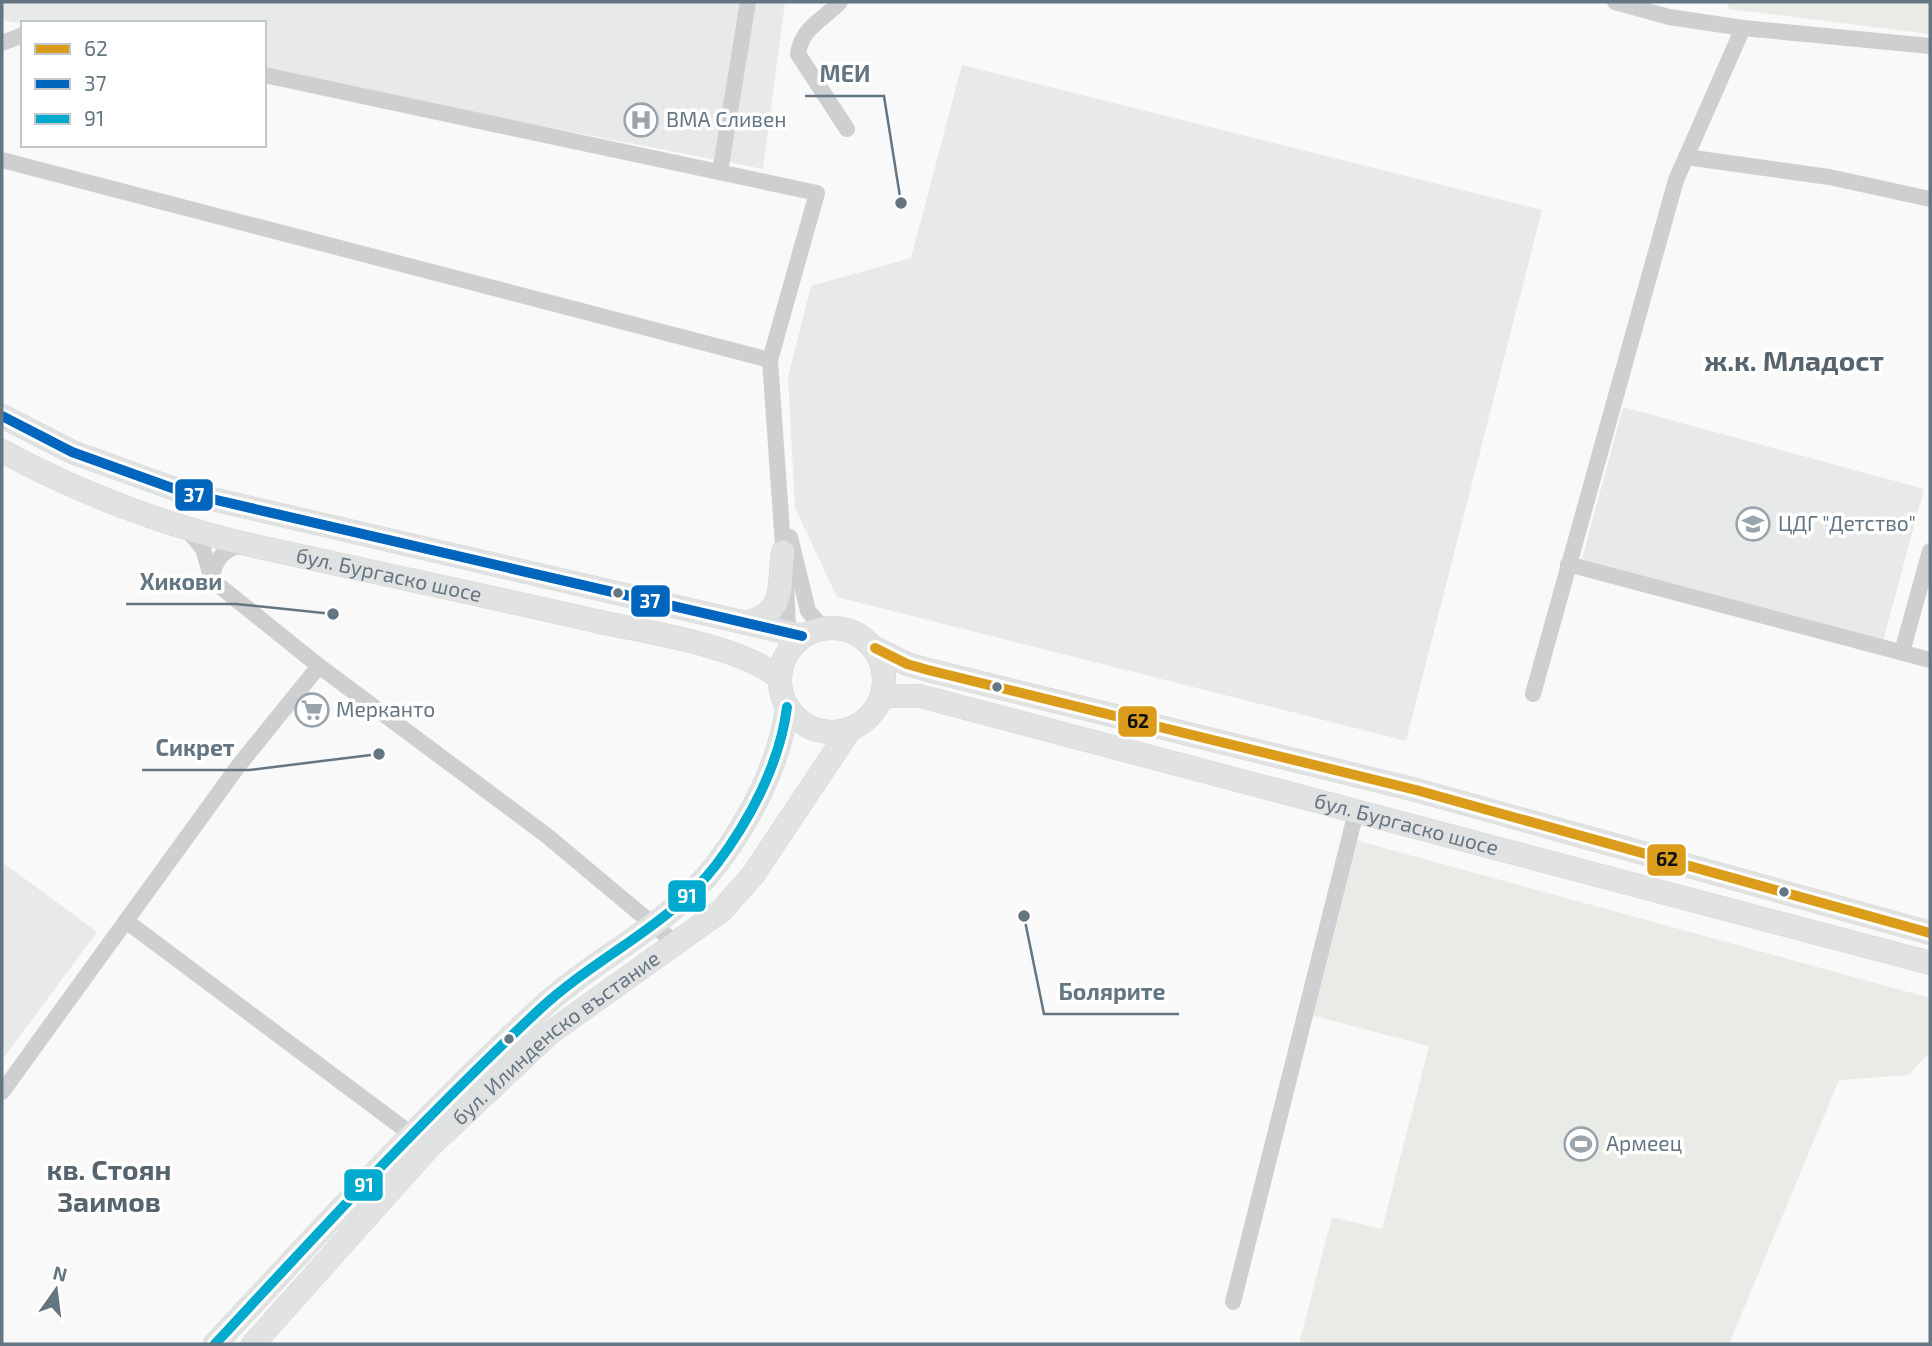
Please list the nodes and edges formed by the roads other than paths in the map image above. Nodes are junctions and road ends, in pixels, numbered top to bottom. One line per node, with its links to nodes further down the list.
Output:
1 (748, 2): 12 (street)
2 (840, 2): 9 (street)
3 (1615, 2): 4 (street)
4 (1743, 29): 7 (street); 10 (street)
5 (21, 36): 6 (street)
6 (2, 43)
7 (1930, 46)
8 (266, 75): 12 (street)
9 (847, 130)
10 (1686, 158): 13 (street); 22 (street)
11 (2, 160): 14 (street)
12 (720, 172): 14 (street)
13 (1930, 199)
14 (770, 360): 17 (street)
15 (2, 416): 24 (main road, бул. Бургаско шосе)
16 (2, 451): 18 (main road, бул. Бургаско шосе)
17 (778, 491): 21 (street); 25 (street)
18 (184, 526): 19 (main road, бул. Бургаско шосе); 23 (street)
19 (258, 547): 23 (street); 30 (main road, бул. Бургаско шосе)
20 (1930, 551): 27 (street)
21 (783, 552): 24 (main road); 25 (street)
22 (1568, 564): 27 (street); 31 (street)
23 (212, 580): 29 (street)
24 (749, 622): 25 (main road, бул. Бургаско шосе)
25 (801, 637): 26 (main road); 30 (main road)
26 (875, 648): 32 (main road); 38 (main road, бул. Бургаско шосе)
27 (1902, 652): 28 (street)
28 (1930, 660)
29 (319, 666): 36 (street); 37 (street)
30 (780, 679): 33 (main road)
31 (1533, 694)
32 (882, 696): 34 (main road); 35 (main road, бул. Бургаско шосе)
33 (787, 707): 34 (main road); 37 (main road, бул. Илинденско въстание)
34 (851, 728): 39 (main road, бул. Илинденско въстание)
35 (1356, 812): 40 (main road, бул. Бургаско шосе); 43 (street)
36 (126, 921): 41 (street); 42 (street)
37 (654, 926): 39 (street); 42 (main road, бул. Илинденско въстание)
38 (1930, 933)
39 (674, 942): 45 (main road, бул. Илинденско въстание)
40 (1930, 963)
41 (2, 1092)
42 (411, 1134): 44 (main road, бул. Илинденско въстание)
43 (1233, 1302)
44 (215, 1344)
45 (253, 1344)

